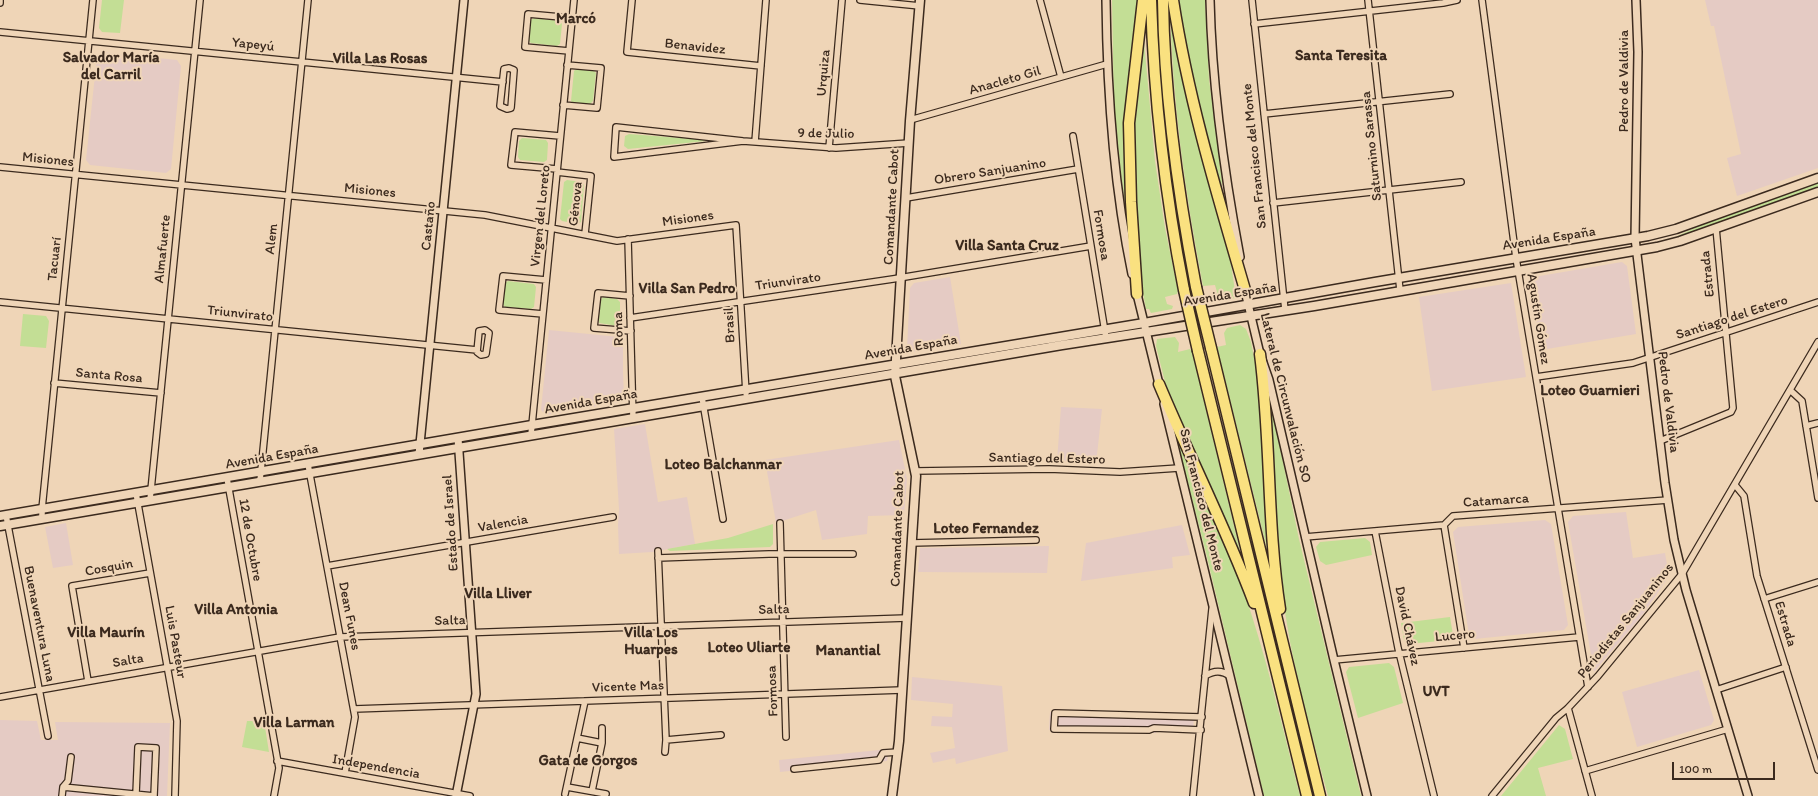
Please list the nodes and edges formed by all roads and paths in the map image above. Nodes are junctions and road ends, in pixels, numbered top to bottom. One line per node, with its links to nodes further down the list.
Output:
1 (0, 0): 23 (street)
2 (93, 0): 29 (street, Tacuarí)
3 (200, 0): 30 (street, Almafuerte)
4 (308, 0): 32 (street, Alem)
5 (464, 0): 36 (street, Castaño)
6 (574, 0): 26 (street, Virgen del Loreto)
7 (632, 0): 35 (street, Benavidez)
8 (766, 0): 35 (street)
9 (842, 0): 49 (street, Urquiza)
10 (860, 0): 24 (street)
11 (1040, 0): 37 (street)
12 (1106, 0): 33 (street)
13 (1143, 0): 78 (highway)
14 (1151, 0): 167 (highway, bridge)
15 (1163, 0): 174 (highway, bridge)
16 (1173, 0): 76 (highway)
17 (1210, 0): 76 (street, Lateral de Circunvalación SO)
18 (1252, 0): 27 (street, San Francisco del Monte)
19 (1368, 0): 25 (street, Saturnino Sarassa)
20 (1457, 0): 25 (street)
21 (1482, 0): 71 (street, Agustín Gómez)
22 (1636, 0): 67 (street, Pedro de Valdivia)
23 (0, 3)
24 (920, 3): 43 (main road, Comandante Cabot)
25 (1370, 11): 27 (street); 40 (street, Saturnino Sarassa)
26 (572, 18): 31 (street, Virgen del Loreto); 31 (street)
27 (1254, 24): 42 (street, San Francisco del Monte)
28 (0, 32): 29 (street, Yapeyú)
29 (89, 41): 30 (street, Yapeyú); 53 (street, Tacuarí)
30 (195, 51): 32 (street, Yapeyú); 56 (street, Almafuerte)
31 (569, 51): 34 (street, Virgen del Loreto)
32 (302, 62): 36 (street, Yapeyú); 59 (street, Alem)
33 (1107, 64): 37 (street, Anacleto Gil); 78 (street)
34 (567, 65): 41 (street, Virgen del Loreto); 41 (street)
35 (761, 66): 47 (street)
36 (456, 77): 38 (street, Yapeyú); 62 (street, Castaño)
37 (1061, 77): 43 (street, Anacleto Gil)
38 (503, 82): 38 (street)
39 (1450, 94): 40 (street)
40 (1380, 101): 42 (street); 57 (street, Saturnino Sarassa)
41 (563, 105): 44 (street, Virgen del Loreto)
42 (1264, 114): 61 (street, San Francisco del Monte)
43 (910, 120): 48 (main road, Comandante Cabot)
44 (560, 136): 52 (street, Virgen del Loreto); 52 (street)
45 (1073, 136): 51 (street, Formosa)
46 (743, 141): 46 (street, 9 de Julio); 47 (street, 9 de Julio)
47 (755, 142): 49 (street, 9 de Julio)
48 (909, 143): 49 (street, 9 de Julio); 60 (main road, Comandante Cabot)
49 (829, 148)
50 (0, 167): 53 (street, Misiones)
51 (1078, 169): 60 (street, Obrero Sanjuanino); 69 (street, Formosa)
52 (557, 170): 64 (street, Virgen del Loreto); 66 (street, Génova)
53 (75, 174): 56 (street, Misiones); 85 (street, Tacuarí)
54 (1818, 178): 67 (main road, Avenida España)
55 (1460, 182): 57 (street)
56 (182, 185): 59 (street, Misiones); 90 (street, Almafuerte)
57 (1389, 190): 61 (street); 74 (street, Saturnino Sarassa)
58 (1818, 192): 65 (main road, Avenida España)
59 (288, 195): 62 (street, Misiones); 92 (street, Alem)
60 (906, 198): 73 (main road, Comandante Cabot)
61 (1273, 203): 80 (street, San Francisco del Monte)
62 (443, 210): 64 (street, Misiones); 98 (street, Castaño)
63 (736, 225): 68 (street, Misiones); 81 (street, Brasil)
64 (552, 228): 66 (street, Misiones); 75 (street, Virgen del Loreto)
65 (1716, 228): 70 (main road, Avenida España); 95 (street, Estrada)
66 (584, 234): 68 (street, Misiones)
67 (1635, 238): 70 (street, Pedro de Valdivia); 71 (main road, Avenida España)
68 (628, 239): 79 (street, Roma)
69 (1091, 246): 73 (street, Triunvirato); 96 (street, Formosa)
70 (1636, 250): 72 (main road, Avenida España); 101 (street, Pedro de Valdivia)
71 (1516, 258): 72 (street, Agustín Gómez); 74 (main road, Avenida España)
72 (1518, 271): 77 (main road, Avenida España); 104 (street, Agustín Gómez)
73 (901, 277): 81 (street, Triunvirato); 102 (main road, Comandante Cabot)
74 (1399, 278): 77 (street, Saturnino Sarassa); 80 (main road, Avenida España)
75 (546, 280): 87 (street, Virgen del Loreto); 87 (street)
76 (1245, 290): 84 (street, Lateral de Circunvalación SO)
77 (1400, 290): 86 (main road, Avenida España)
78 (1137, 294): 91 (street)
79 (630, 296): 89 (street, Roma); 93 (street)
80 (1284, 299): 84 (main road, Avenida España); 86 (street, San Francisco del Monte)
81 (740, 301): 89 (street, Triunvirato); 107 (street, Brasil)
82 (0, 302): 85 (street, Triunvirato)
83 (1818, 302): 95 (street, Santiago del Estero)
84 (1248, 305): 88 (street, Lateral de Circunvalación SO); 91 (main road, Avenida España)
85 (62, 308): 90 (street, Triunvirato); 105 (street, Tacuarí)
86 (1285, 310): 88 (main road, Avenida España)
87 (543, 314): 116 (street, Virgen del Loreto)
88 (1251, 315): 94 (main road, Avenida España); 100 (street, Lateral de Circunvalación SO)
89 (630, 318): 93 (street, Roma)
90 (168, 319): 92 (street, Triunvirato); 109 (street, Almafuerte)
91 (1144, 323): 94 (street); 96 (main road, Avenida España)
92 (275, 329): 98 (street, Triunvirato); 126 (street, Alem)
93 (631, 331): 113 (street, Roma)
94 (1146, 332): 96 (main road, Avenida España); 106 (street, San Francisco del Monte)
95 (1726, 332): 101 (street, Santiago del Estero); 120 (street, Estrada)
96 (1105, 334): 102 (main road, Avenida España); 103 (main road, Avenida España)
97 (1818, 342): 108 (street, Periodistas Sanjuaninos)
98 (430, 345): 99 (street, Triunvirato); 121 (street, Castaño)
99 (477, 350)
100 (1260, 354): 149 (street, Lateral de Circunvalación SO); 174 (highway)
101 (1650, 357): 104 (street, Santiago del Estero); 120 (street, Pedro de Valdivia)
102 (896, 364): 103 (main road, Comandante Cabot); 107 (main road, Avenida España)
103 (895, 373): 111 (main road, Avenida España); 127 (main road, Comandante Cabot)
104 (1536, 377): 139 (street, Agustín Gómez)
105 (54, 383): 109 (street, Santa Rosa); 140 (street, Tacuarí)
106 (1159, 384): 125 (street, San Francisco del Monte); 167 (highway)
107 (746, 389): 110 (main road, Avenida España); 111 (street, Brasil)
108 (1790, 390): 117 (street); 131 (street, Periodistas Sanjuaninos)
109 (161, 393): 133 (street, Almafuerte)
110 (702, 397): 112 (street); 113 (main road, Avenida España)
111 (746, 399): 112 (main road, Avenida España)
112 (704, 407): 114 (main road, Avenida España); 144 (street)
113 (633, 408): 114 (street, Roma); 116 (main road, Avenida España)
114 (633, 418): 118 (main road, Avenida España)
115 (1818, 423): 117 (street)
116 (532, 425): 118 (street, Virgen del Loreto); 119 (main road, Avenida España)
117 (1806, 426): 135 (street)
118 (531, 435): 122 (main road, Avenida España)
119 (458, 438): 121 (main road, Avenida España); 122 (street, Estado de Israel)
120 (1660, 441): 137 (street, Pedro de Valdivia)
121 (420, 444): 123 (street, Castaño); 124 (main road, Avenida España)
122 (459, 447): 123 (main road, Avenida España); 151 (street, Estado de Israel)
123 (419, 454): 128 (main road, Avenida España)
124 (308, 464): 126 (main road, Avenida España); 128 (street, Dean Funes)
125 (1179, 468): 127 (street, Santiago del Estero); 160 (street, San Francisco del Monte)
126 (261, 471): 129 (main road, Avenida España); 130 (street, Alem)
127 (915, 471): 152 (main road, Comandante Cabot)
128 (309, 473): 130 (main road, Avenida España); 155 (street, Dean Funes)
129 (226, 478): 132 (street, 12 de Octubre); 133 (main road, Avenida España)
130 (260, 481): 132 (main road, Avenida España)
131 (1735, 485): 157 (street, Periodistas Sanjuaninos); 159 (street, Estrada)
132 (228, 487): 136 (main road, Avenida España); 169 (street, 12 de Octubre)
133 (151, 490): 134 (main road, Avenida España); 136 (street, Almafuerte)
134 (136, 493): 138 (street, Luis Pasteur); 140 (main road, Avenida España)
135 (1818, 498)
136 (150, 500): 138 (main road, Avenida España)
137 (1668, 500): 139 (street, Catamarca); 157 (street, Pedro de Valdivia)
138 (138, 502): 143 (main road, Avenida España); 156 (street, Luis Pasteur)
139 (1558, 508): 146 (street, Catamarca); 166 (street, Agustín Gómez)
140 (42, 509): 141 (main road, Avenida España); 143 (street, Tacuarí)
141 (3, 516): 147 (street, Buenaventura Luna)
142 (613, 517): 151 (street, Valencia)
143 (42, 519): 147 (main road, Avenida España)
144 (723, 519)
145 (780, 523): 153 (street, Formosa)
146 (1444, 525): 148 (street, Catamarca); 168 (street)
147 (4, 526): 179 (street, Buenaventura Luna)
148 (1375, 530): 149 (street, Catamarca); 170 (street, David Chávez)
149 (1305, 537): 171 (street, Lateral de Circunvalación SO)
150 (1036, 540): 152 (street)
151 (466, 542): 155 (street, Valencia); 164 (street, Estado de Israel)
152 (912, 543): 161 (main road, Comandante Cabot)
153 (781, 554): 154 (street); 162 (street, Formosa); 163 (street)
154 (853, 554)
155 (327, 566): 165 (street, Dean Funes)
156 (150, 573): 172 (street, Luis Pasteur); 177 (street, Cosquin)
157 (1682, 574): 178 (street, Periodistas Sanjuaninos); 181 (street, Pedro de Valdivia)
158 (1818, 582): 159 (street)
159 (1764, 599): 173 (street, Estrada)
160 (1213, 605): 175 (street, San Francisco del Monte); 176 (street)
161 (907, 618): 162 (street, Salta); 180 (main road, Comandante Cabot)
162 (783, 621): 163 (street, Salta); 182 (street, Formosa)
163 (661, 626): 164 (street, Salta); 184 (street)
164 (472, 632): 165 (street, Salta); 186 (street, Estado de Israel)
165 (340, 637): 169 (street, Salta); 188 (street, Dean Funes)
166 (1579, 637): 168 (street, Lucero); 178 (street, Agustín Gómez)
167 (1271, 648): 222 (highway)
168 (1464, 648): 170 (street, Lucero)
169 (257, 651): 172 (street, Salta); 202 (street, 12 de Octubre)
170 (1399, 654): 171 (street, Lucero); 225 (street, David Chávez)
171 (1334, 660): 224 (street, Lateral de Circunvalación SO)
172 (167, 667): 177 (street, Salta); 216 (street, Luis Pasteur)
173 (1786, 667): 181 (street); 204 (street, Estrada)
174 (1289, 669): 223 (highway)
175 (1205, 676): 176 (street); 189 (street, San Francisco del Monte)
176 (1230, 676): 221 (street)
177 (88, 681): 179 (street, Salta)
178 (1588, 687): 187 (street, Periodistas Sanjuaninos)
179 (39, 690): 183 (street, Salta); 194 (street, Buenaventura Luna)
180 (902, 690): 182 (street, Vicente Mas); 200 (main road, Comandante Cabot)
181 (1716, 690): 191 (street, Pedro de Valdivia)
182 (785, 694): 184 (street, Vicente Mas); 195 (street, Formosa)
183 (0, 697)
184 (664, 698): 185 (street, Vicente Mas); 197 (street)
185 (585, 701): 186 (street, Vicente Mas); 196 (street)
186 (474, 704): 188 (street, Vicente Mas); 213 (street, Estado de Israel)
187 (1568, 708): 205 (street); 226 (street, Periodistas Sanjuaninos)
188 (354, 709): 206 (street, Dean Funes)
189 (1202, 717): 192 (street, San Francisco del Monte); 192 (street)
190 (602, 728): 198 (street)
191 (1728, 729): 205 (street); 228 (street, Pedro de Valdivia)
192 (1200, 730): 220 (street, San Francisco del Monte)
193 (721, 735): 197 (street)
194 (48, 736)
195 (786, 737)
196 (577, 738): 198 (street); 207 (street)
197 (666, 740): 199 (street)
198 (602, 743): 209 (street)
199 (665, 752)
200 (898, 752): 203 (street); 219 (main road, Comandante Cabot)
201 (71, 757): 208 (street)
202 (277, 761): 206 (street, Independencia); 217 (street, 12 de Octubre)
203 (794, 769)
204 (1818, 770)
205 (1585, 771): 227 (street)
206 (345, 774): 213 (street, Independencia)
207 (567, 786): 209 (street); 211 (street)
208 (63, 787): 210 (street); 214 (street)
209 (592, 791): 212 (street)
210 (136, 794): 215 (street); 215 (street)
211 (565, 794)
212 (606, 794)
213 (456, 795): 218 (street, Independencia)
214 (62, 796)
215 (154, 796)
216 (175, 796)
217 (274, 796)
218 (470, 796)
219 (892, 796)
220 (1193, 796)
221 (1259, 796)
222 (1307, 796)
223 (1320, 796)
224 (1367, 796)
225 (1434, 796)
226 (1492, 796)
227 (1592, 796)
228 (1748, 796)

